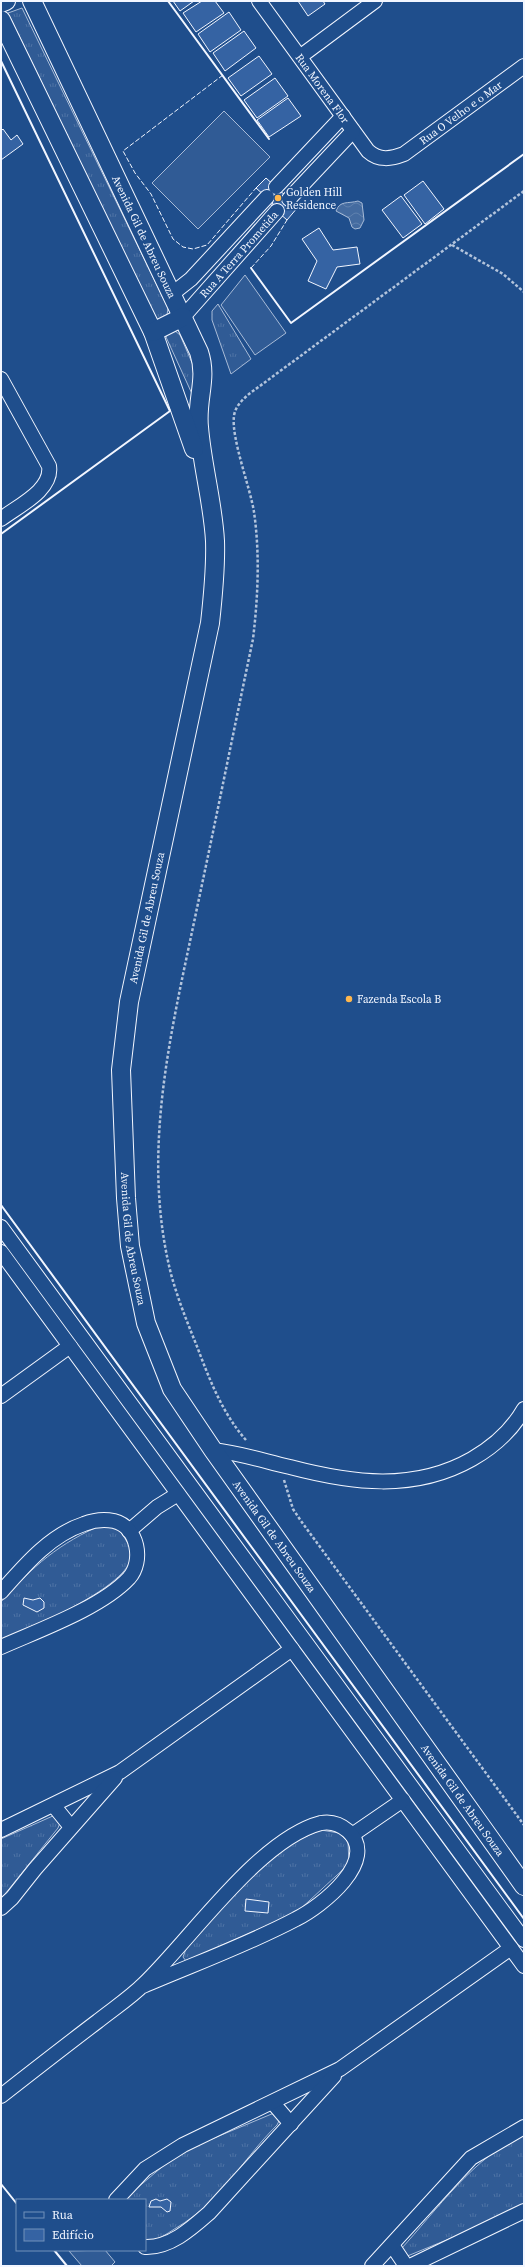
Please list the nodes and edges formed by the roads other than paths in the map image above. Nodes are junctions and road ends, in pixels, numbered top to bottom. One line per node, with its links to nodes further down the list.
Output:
1 (6, 1): 5 (street)
2 (32, 1): 16 (street, Avenida Gil de Abreu Souza)
3 (260, 1): 7 (street, Rua Morena Flor)
4 (375, 1): 7 (street)
5 (1, 3)
6 (1, 20): 18 (street, Avenida Gil de Abreu Souza)
7 (301, 56): 9 (street, Rua Morena Flor)
8 (524, 66): 11 (street, Rua O Velho e o Mar)
9 (343, 116): 10 (street, Rua Morena Flor); 12 (street)
10 (353, 131): 11 (street, Rua Morena Flor); 14 (street)
11 (396, 158)
12 (276, 187)
13 (267, 197): 16 (street, Rua A Terra Prometida)
14 (289, 199)
15 (273, 215): 17 (street, Rua A Terra Prometida)
16 (172, 294): 17 (street, Avenida Gil de Abreu Souza)
17 (186, 314): 18 (street); 20 (street, Avenida Gil de Abreu Souza)
18 (154, 332): 20 (street, Avenida Gil de Abreu Souza)
19 (1, 378): 21 (street)
20 (206, 484): 27 (street, Avenida Gil de Abreu Souza)
21 (1, 518)
22 (1, 1227): 41 (street)
23 (1, 1252): 24 (street)
24 (70, 1346): 25 (street); 28 (street)
25 (1, 1396)
26 (524, 1409): 27 (street)
27 (213, 1450): 39 (street, Avenida Gil de Abreu Souza)
28 (178, 1494): 29 (street); 32 (street)
29 (129, 1531): 30 (street); 31 (street)
30 (1, 1592)
31 (1, 1647)
32 (292, 1649): 33 (street); 34 (street)
33 (120, 1772): 35 (street); 36 (street)
34 (402, 1800): 38 (street); 42 (street)
35 (54, 1806): 36 (street); 37 (street)
36 (71, 1827): 40 (street)
37 (1, 1830)
38 (352, 1835): 43 (street); 45 (street)
39 (524, 1886)
40 (1, 1908)
41 (524, 1940)
42 (511, 1948): 44 (street); 47 (street)
43 (176, 1952): 45 (street); 46 (street)
44 (524, 1966)
45 (186, 1968): 46 (street)
46 (143, 1986): 48 (street)
47 (340, 2070): 49 (street); 50 (street)
48 (1, 2096)
49 (272, 2103): 50 (street); 52 (street)
50 (291, 2124): 55 (street)
51 (524, 2127): 54 (street)
52 (117, 2199)
53 (524, 2211): 58 (street)
54 (392, 2244): 56 (street); 57 (street)
55 (146, 2247)
56 (372, 2266)
57 (406, 2266)
58 (410, 2266)

